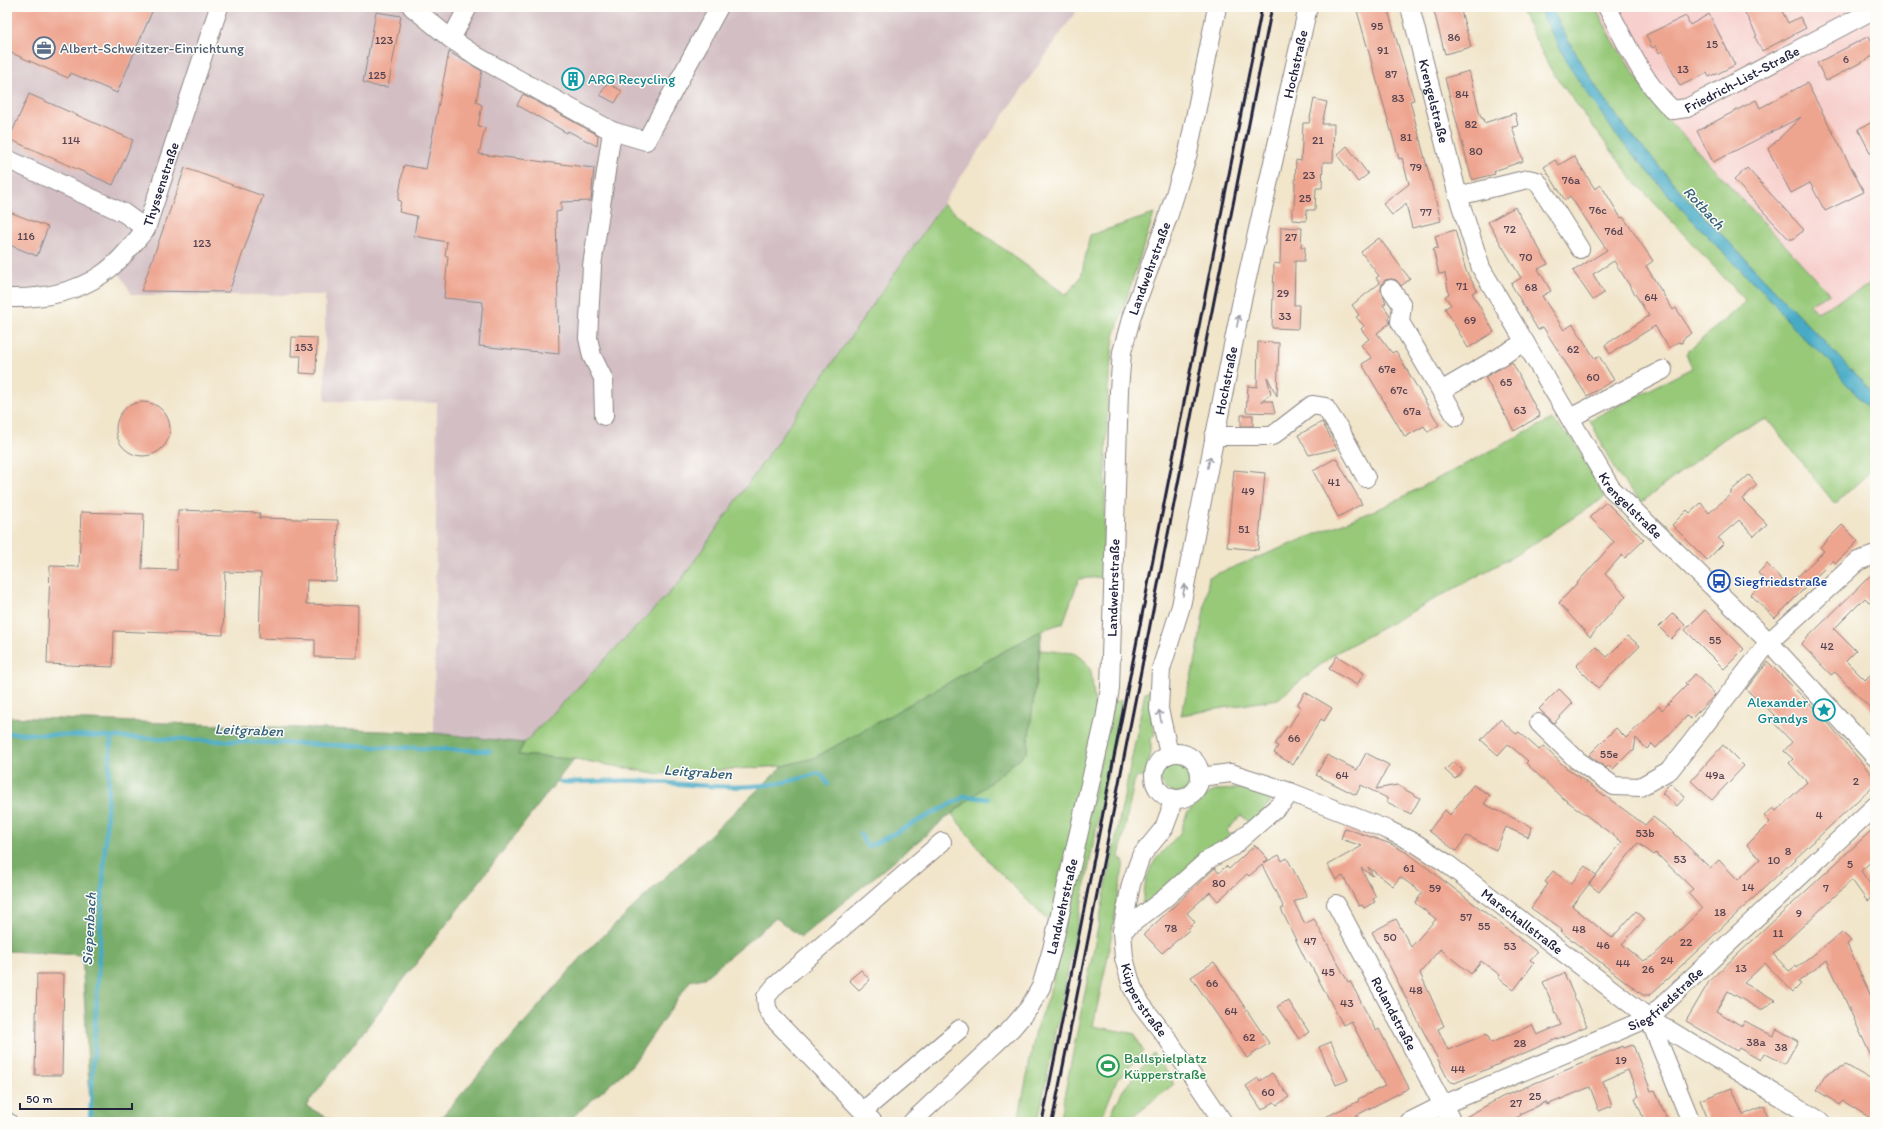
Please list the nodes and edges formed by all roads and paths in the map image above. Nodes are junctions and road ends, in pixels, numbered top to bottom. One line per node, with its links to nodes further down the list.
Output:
1 (219, 7): 14 (street, Thyssenstraße)
2 (412, 7): 10 (street)
3 (468, 7): 10 (street)
4 (720, 7): 11 (street)
5 (1218, 7): 42 (street, Landwehrstraße)
6 (1308, 7): 24 (street, Hochstraße, one-way to 6)
7 (1410, 7): 13 (street, Krengelstraße)
8 (1607, 7): 9 (street, Friedrich-List-Straße)
9 (1875, 9)
10 (451, 39): 11 (street)
11 (612, 131): 21 (street)
12 (7, 159): 14 (street)
13 (1458, 196): 15 (street); 18 (street, Krengelstraße)
14 (146, 229): 17 (street, Thyssenstraße)
15 (1580, 249)
16 (1390, 289): 20 (street)
17 (7, 298)
18 (1525, 342): 20 (street); 23 (street, Krengelstraße)
19 (1663, 370): 23 (street)
20 (1441, 391): 22 (street)
21 (604, 416)
22 (1456, 417)
23 (1570, 418): 27 (street, Krengelstraße)
24 (1214, 436): 25 (street); 29 (street, Hochstraße, one-way to 24)
25 (1366, 478)
26 (1875, 554): 27 (street)
27 (1769, 642): 28 (street); 30 (street, Krengelstraße)
28 (1539, 723)
29 (1169, 754): 31 (street); 33 (street)
30 (1875, 757)
31 (1200, 777): 32 (street, Marschallstraße); 33 (street)
32 (1290, 792): 37 (street); 38 (street, Marschallstraße)
33 (1172, 798): 37 (street, Küpperstraße)
34 (1875, 806): 38 (street, Siegfriedstraße)
35 (942, 842): 41 (street)
36 (1336, 904): 40 (street, Rolandstraße)
37 (1122, 931): 43 (street, Küpperstraße)
38 (1649, 1018): 40 (street, Siegfriedstraße); 46 (street); 47 (street, Marschallstraße)
39 (960, 1029): 41 (street)
40 (1443, 1105): 44 (street, Siegfriedstraße); 45 (street, Rolandstraße)
41 (868, 1116)
42 (912, 1122)
43 (1223, 1122)
44 (1409, 1122)
45 (1452, 1122)
46 (1691, 1122)
47 (1822, 1122)

